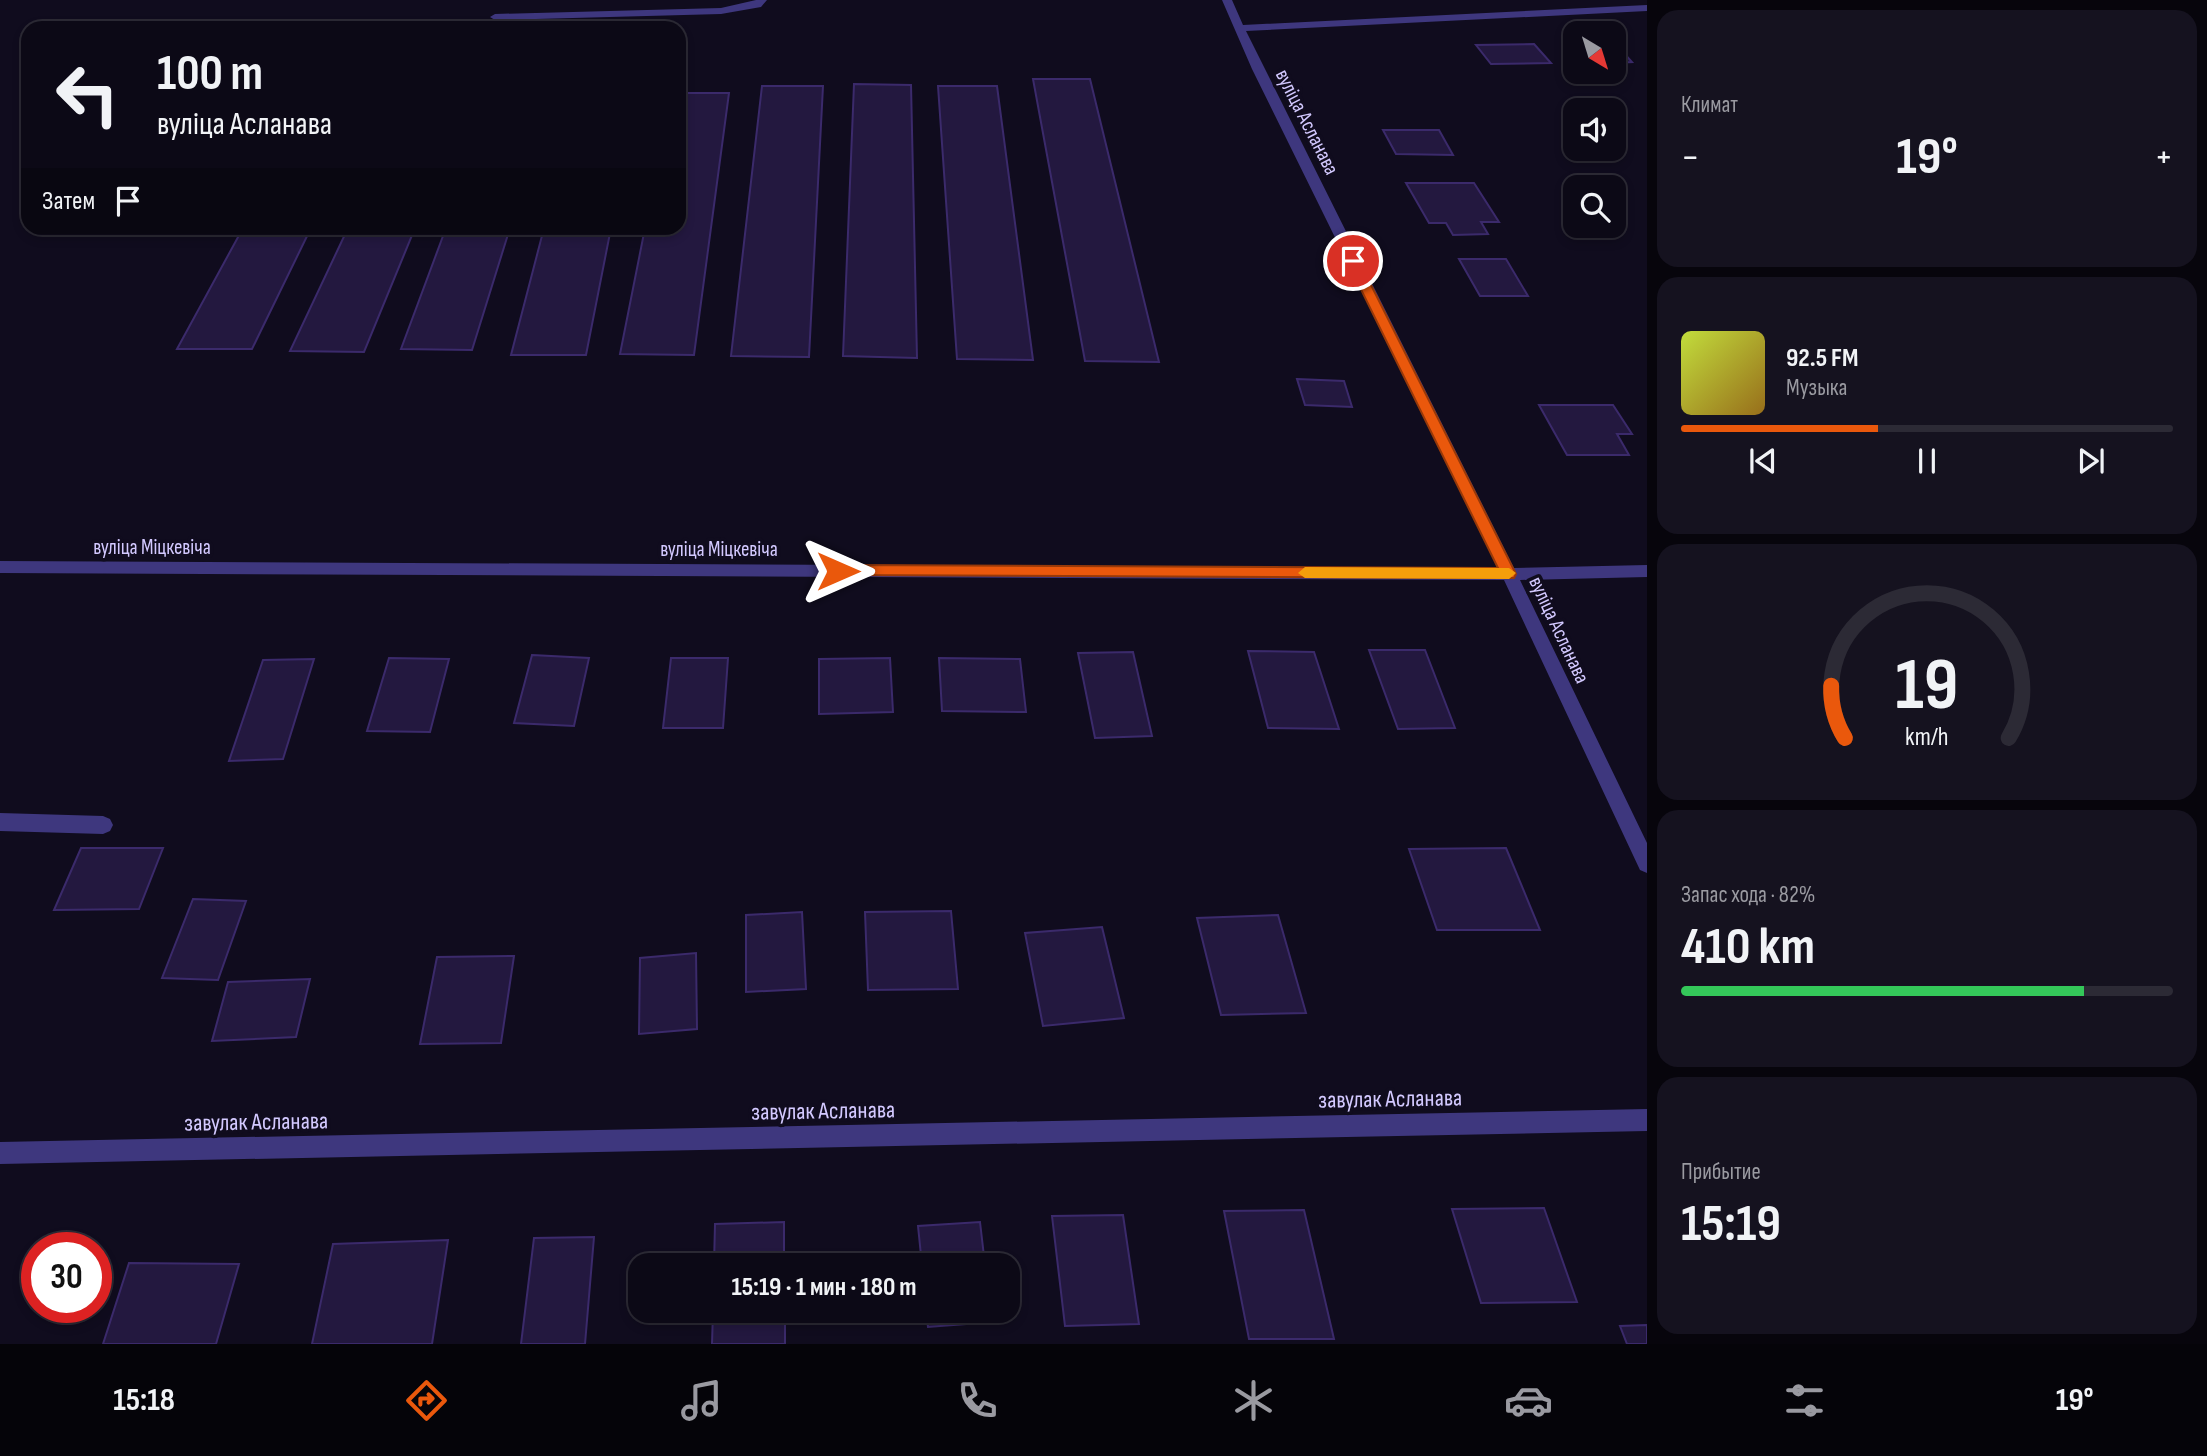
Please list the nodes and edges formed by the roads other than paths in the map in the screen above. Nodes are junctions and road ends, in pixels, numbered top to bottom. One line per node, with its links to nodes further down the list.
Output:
1 (762, 0): 4 (street)
2 (1227, 0): 5 (street, вуліца Асланава)
3 (1647, 8): 5 (street)
4 (495, 17)
5 (1241, 28): 8 (street, вуліца Асланава)
6 (0, 567): 8 (street, вуліца Міцкевіча)
7 (1647, 571): 8 (street, вуліца Міцкевіча)
8 (1509, 574): 11 (street, вуліца Асланава)
9 (0, 822): 10 (street)
10 (103, 825)
11 (1647, 864)
12 (1647, 1120): 13 (street, завулак Асланава)
13 (0, 1153)

